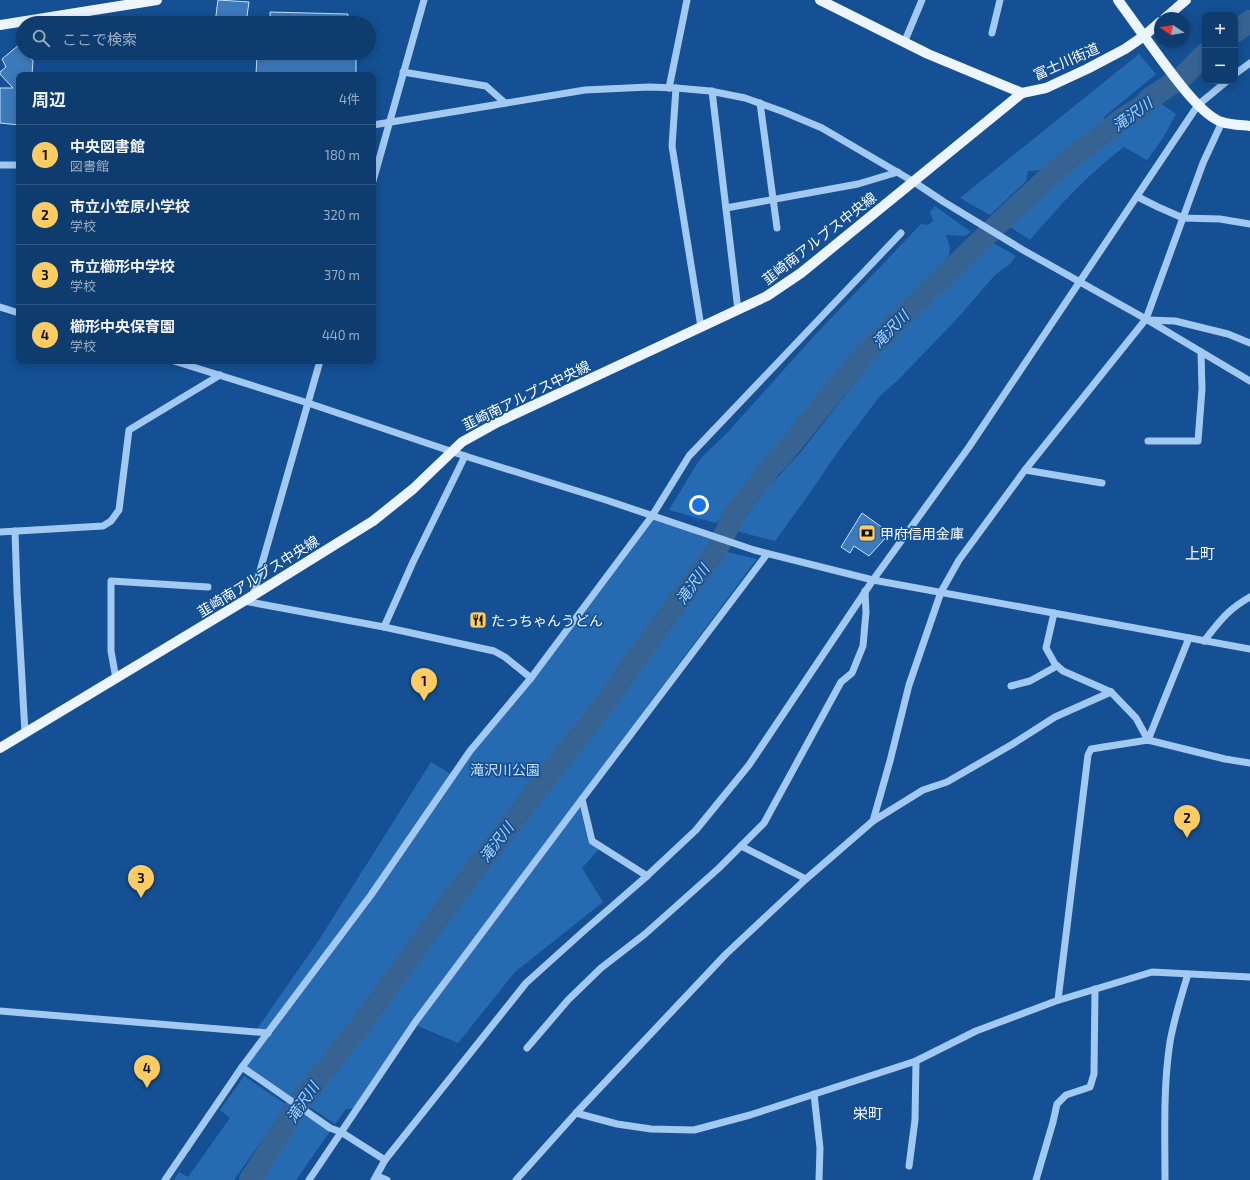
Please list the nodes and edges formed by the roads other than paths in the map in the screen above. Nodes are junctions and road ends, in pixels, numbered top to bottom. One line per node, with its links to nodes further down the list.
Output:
1 (157, 0): 10 (main road)
2 (424, 0): 18 (street)
3 (687, 0): 21 (street)
4 (820, 0): 16 (main road, 富士川街道)
5 (922, 0): 16 (street)
6 (1000, 0): 14 (street)
7 (1118, 0): 15 (main road)
8 (1186, 0): 9 (main road)
9 (1172, 12)
10 (57, 16)
11 (16, 22): 12 (main road)
12 (0, 25)
13 (1154, 27): 15 (main road)
14 (992, 32)
15 (1144, 36): 23 (main road, 富士川街道); 26 (main road)
16 (904, 43): 23 (main road, 富士川街道)
17 (1250, 63): 19 (street)
18 (403, 72): 24 (street); 28 (street)
19 (1238, 72)
20 (1224, 84): 26 (street)
21 (673, 88): 22 (street); 24 (street); 48 (street)
22 (712, 91): 25 (street); 38 (street)
23 (1022, 93): 35 (main road, 韮崎南アルプス中央線)
24 (504, 102): 28 (street)
25 (760, 103): 34 (street); 37 (street)
26 (1198, 106): 27 (main road); 36 (street)
27 (1222, 122): 30 (main road); 39 (street)
28 (390, 123): 29 (street); 33 (street)
29 (376, 125)
30 (1250, 126)
31 (0, 165): 32 (street)
32 (16, 165)
33 (376, 171)
34 (898, 172): 35 (street); 37 (street)
35 (914, 182): 43 (street); 45 (main road, 韮崎南アルプス中央線)
36 (1138, 197): 39 (street); 43 (street)
37 (773, 199): 38 (street); 41 (street)
38 (726, 208): 45 (street)
39 (1183, 218): 40 (street); 47 (street)
40 (1250, 224)
41 (777, 228)
42 (901, 233): 61 (street)
43 (1080, 283): 47 (street); 65 (street)
44 (0, 307): 46 (street)
45 (738, 310): 48 (main road, 韮崎南アルプス中央線)
46 (16, 312)
47 (1146, 320): 49 (street); 50 (street); 59 (street)
48 (701, 327): 57 (main road, 韮崎南アルプス中央線)
49 (1250, 343)
50 (1201, 352): 54 (street); 56 (street)
51 (184, 364): 53 (street)
52 (319, 364): 55 (street)
53 (220, 375): 55 (street); 62 (street)
54 (1250, 381)
55 (308, 403): 57 (street); 69 (street)
56 (1148, 441)
57 (451, 452): 58 (street); 69 (main road, 韮崎南アルプス中央線)
58 (465, 456): 61 (street); 73 (street)
59 (1025, 470): 60 (street); 68 (street)
60 (1102, 483)
61 (652, 516): 64 (street); 78 (street)
62 (15, 531): 63 (street); 82 (street)
63 (0, 532)
64 (768, 554): 65 (street); 86 (street)
65 (873, 580): 67 (street); 68 (street)
66 (208, 587): 79 (street)
67 (865, 591): 88 (street); 89 (street)
68 (940, 592): 72 (street); 87 (street)
69 (253, 595): 71 (main road, 韮崎南アルプス中央線)
70 (1250, 597): 75 (street)
71 (244, 601): 73 (street); 79 (main road, 韮崎南アルプス中央線)
72 (1054, 612): 74 (street); 77 (street)
73 (384, 627): 78 (street)
74 (1189, 638): 75 (street); 83 (street)
75 (1204, 641): 76 (street)
76 (1250, 649)
77 (1057, 666): 80 (street); 81 (street)
78 (531, 678): 96 (street)
79 (116, 679): 82 (main road, 韮崎南アルプス中央線)
80 (1011, 686)
81 (1111, 692): 83 (street); 87 (street)
82 (25, 733): 84 (main road, 韮崎南アルプス中央線)
83 (1148, 740): 85 (street); 94 (street)
84 (0, 748)
85 (1250, 763)
86 (582, 799): 89 (street); 102 (street)
87 (873, 821): 90 (street)
88 (741, 846): 90 (street); 97 (street)
89 (647, 876): 103 (street)
90 (806, 879): 101 (street)
91 (1188, 974): 92 (street); 93 (street); 112 (street)
92 (1250, 977)
93 (1095, 989): 94 (street); 111 (street)
94 (1058, 1000): 98 (street)
95 (0, 1011): 96 (street)
96 (268, 1033): 99 (street)
97 (527, 1048)
98 (916, 1061): 100 (street); 104 (street)
99 (242, 1068): 102 (street); 106 (street)
100 (814, 1094): 101 (street); 110 (street)
101 (576, 1113): 109 (street)
102 (341, 1132): 103 (street); 107 (street)
103 (385, 1160): 105 (street)
104 (909, 1166)
105 (375, 1178): 108 (street)
106 (164, 1180)
107 (308, 1180)
108 (387, 1180)
109 (516, 1180)
110 (820, 1180)
111 (1036, 1180)
112 (1165, 1180)

